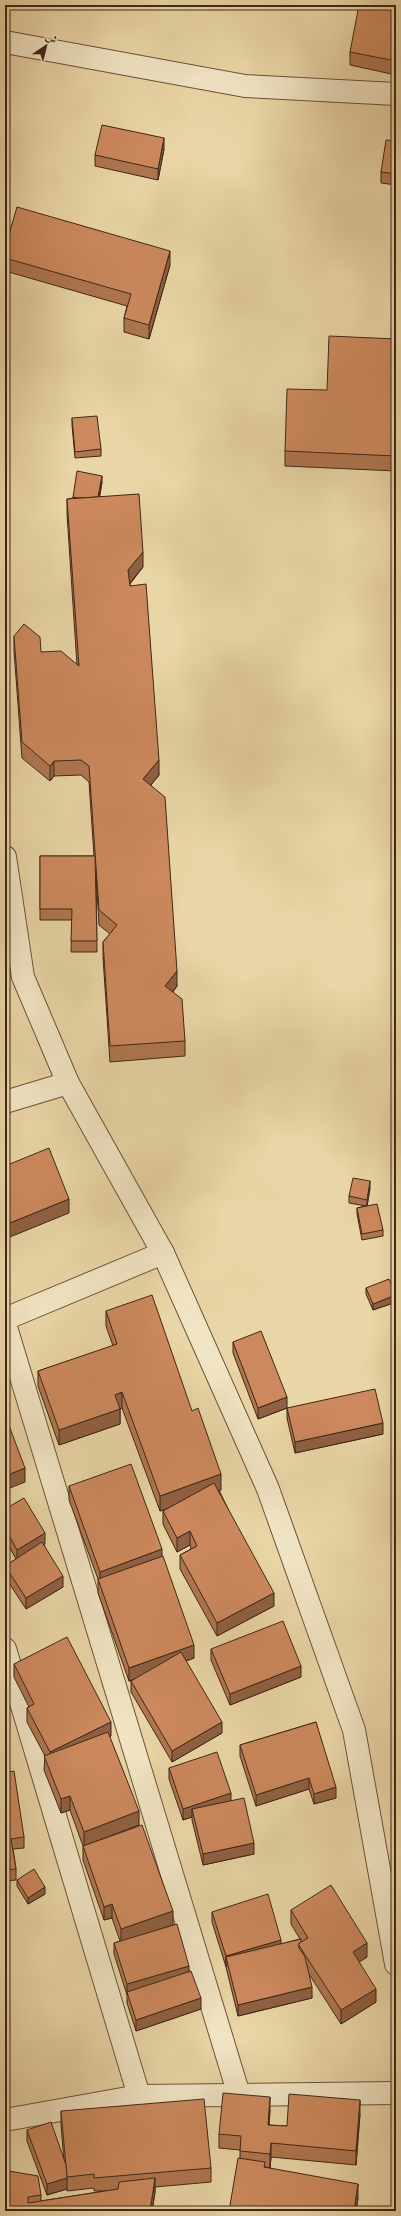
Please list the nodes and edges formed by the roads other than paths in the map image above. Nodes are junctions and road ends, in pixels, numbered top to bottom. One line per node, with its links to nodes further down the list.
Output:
1 (5, 42): 2 (street)
2 (396, 94)
3 (5, 857): 4 (street)
4 (68, 1083): 5 (street); 6 (street)
5 (5, 1102)
6 (163, 1253): 7 (street); 10 (street)
7 (5, 1319)
8 (5, 1324): 12 (street)
9 (5, 1649): 13 (street)
10 (396, 1964)
11 (396, 2093): 12 (street)
12 (239, 2095): 13 (street)
13 (139, 2096): 14 (street)
14 (5, 2120)

